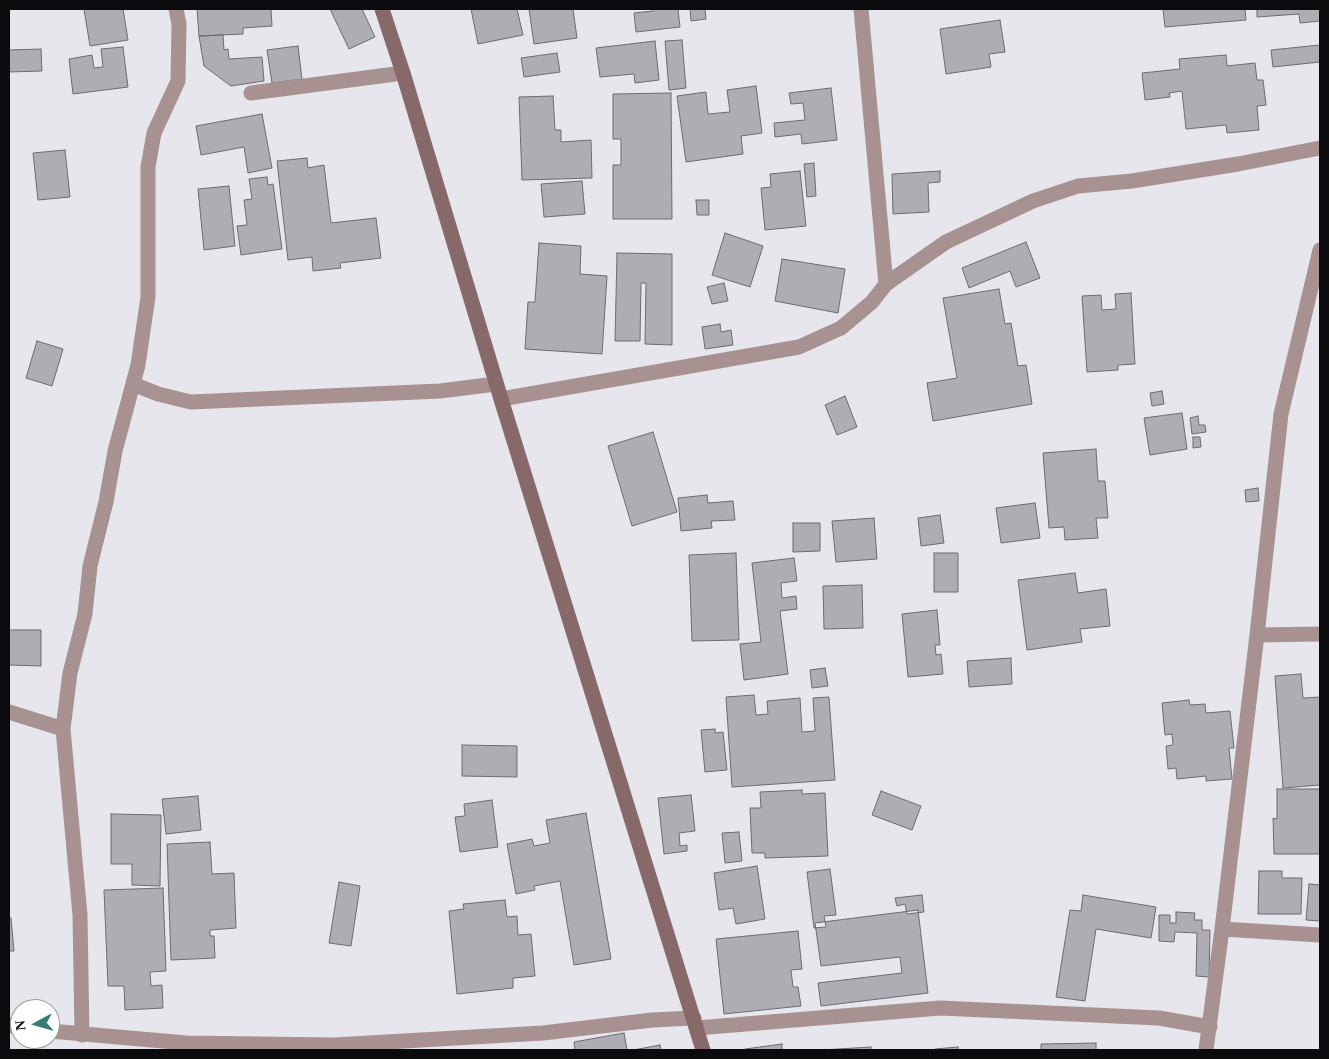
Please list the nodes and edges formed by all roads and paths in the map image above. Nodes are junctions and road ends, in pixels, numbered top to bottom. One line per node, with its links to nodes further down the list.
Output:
1 (176, 9): 9 (street)
2 (382, 9): 4 (street)
3 (862, 9): 8 (street)
4 (403, 73): 5 (street); 10 (street)
5 (251, 93)
6 (1320, 148): 8 (street)
7 (1320, 250): 13 (street)
8 (886, 284): 11 (street)
9 (133, 384): 10 (street); 15 (street)
10 (496, 384): 11 (street)
11 (501, 400): 18 (street)
12 (1320, 634): 13 (street)
13 (1257, 635): 16 (street)
14 (9, 712): 15 (street)
15 (63, 729): 21 (street)
16 (1222, 929): 17 (street); 19 (street)
17 (1320, 935)
18 (695, 1023): 19 (street); 22 (street); 23 (street)
19 (1210, 1027): 24 (street)
20 (60, 1032): 21 (street)
21 (82, 1035): 22 (street)
22 (411, 1046)
23 (703, 1050)
24 (1206, 1050)

